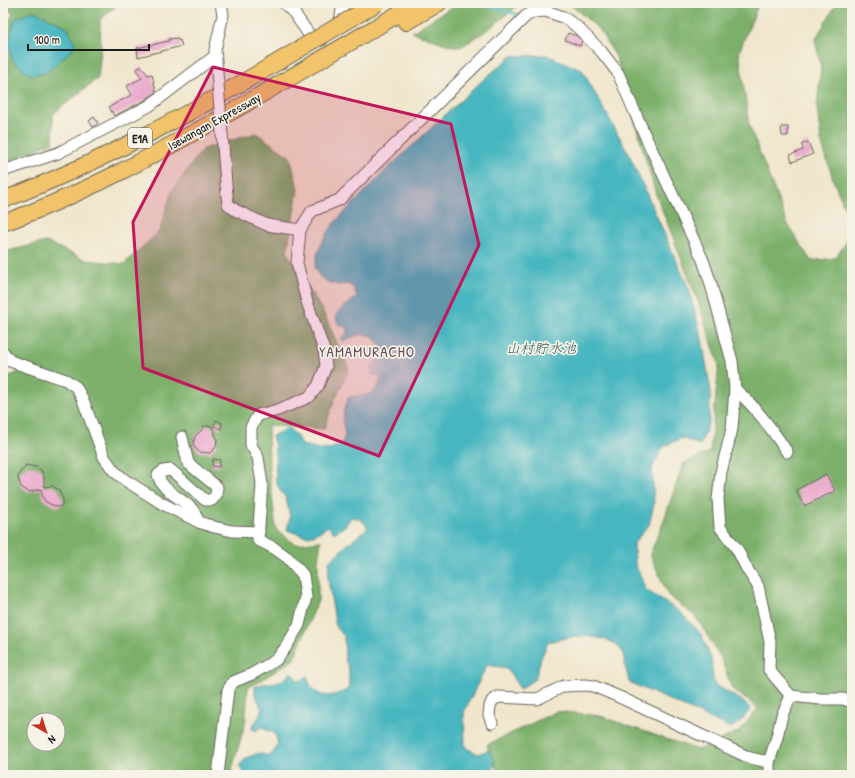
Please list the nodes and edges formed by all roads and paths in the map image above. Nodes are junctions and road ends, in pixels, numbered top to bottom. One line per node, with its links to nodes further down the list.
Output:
1 (221, 3): 7 (street)
2 (284, 3): 3 (street)
3 (342, 3)
4 (377, 3): 10 (highway, Isewangan Expressway / E1A, bridge)
5 (417, 3): 8 (highway, Isewangan Expressway / E1A)
6 (439, 3): 8 (highway, E1A)
7 (215, 56): 9 (street); 12 (street, bridge)
8 (284, 86): 11 (highway, Isewangan Expressway / E1A)
9 (3, 172)
10 (3, 200)
11 (3, 223)
12 (300, 230): 15 (street); 19 (street)
13 (3, 352): 14 (street)
14 (7, 363): 18 (street)
15 (735, 389): 17 (street); 20 (street)
16 (182, 437): 18 (street)
17 (787, 452)
18 (199, 522): 19 (street)
19 (259, 532): 24 (street)
20 (791, 696): 21 (street); 23 (street)
21 (852, 702)
22 (492, 723): 23 (street)
23 (769, 762): 25 (street)
24 (218, 775)
25 (769, 775)

